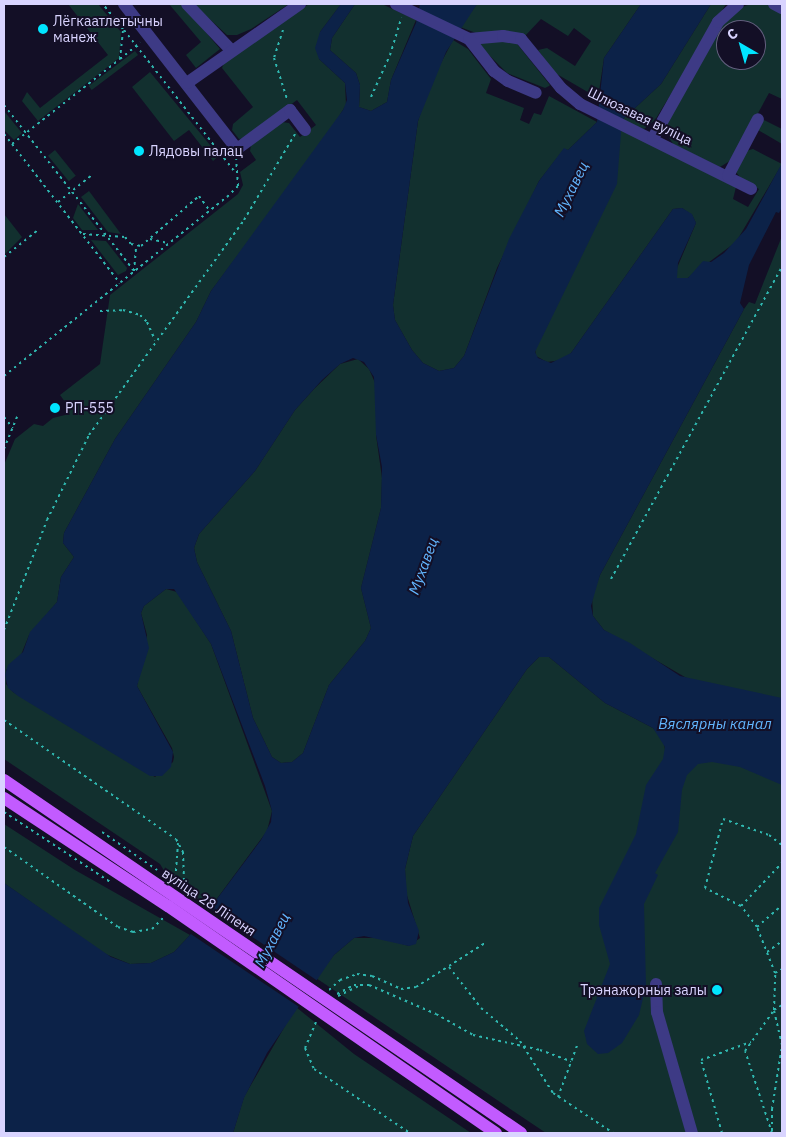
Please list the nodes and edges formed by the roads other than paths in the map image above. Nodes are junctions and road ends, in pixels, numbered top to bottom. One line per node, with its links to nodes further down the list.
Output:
1 (124, 4): 10 (street)
2 (187, 4): 9 (street)
3 (398, 4): 8 (street)
4 (738, 4): 14 (street)
5 (774, 4): 7 (street)
6 (296, 6): 9 (street)
7 (782, 8)
8 (466, 38): 11 (street); 14 (street, Шлюзавая вуліца)
9 (231, 50): 10 (street)
10 (187, 83): 13 (street)
11 (536, 92)
12 (758, 119): 15 (street)
13 (302, 126)
14 (653, 138): 15 (street, Шлюзавая вуліца)
15 (728, 176): 16 (street, Шлюзавая вуліца)
16 (751, 189)
17 (4, 780): 19 (main road, вуліца 28 Ліпеня)
18 (4, 798): 19 (main road, вуліца 28 Ліпеня)
19 (173, 897): 21 (main road, вуліца 28 Ліпеня)
20 (656, 984): 24 (street)
21 (347, 1022): 22 (main road, вуліца 28 Ліпеня); 23 (main road, вуліца 28 Ліпеня)
22 (496, 1133)
23 (521, 1133)
24 (692, 1133)

